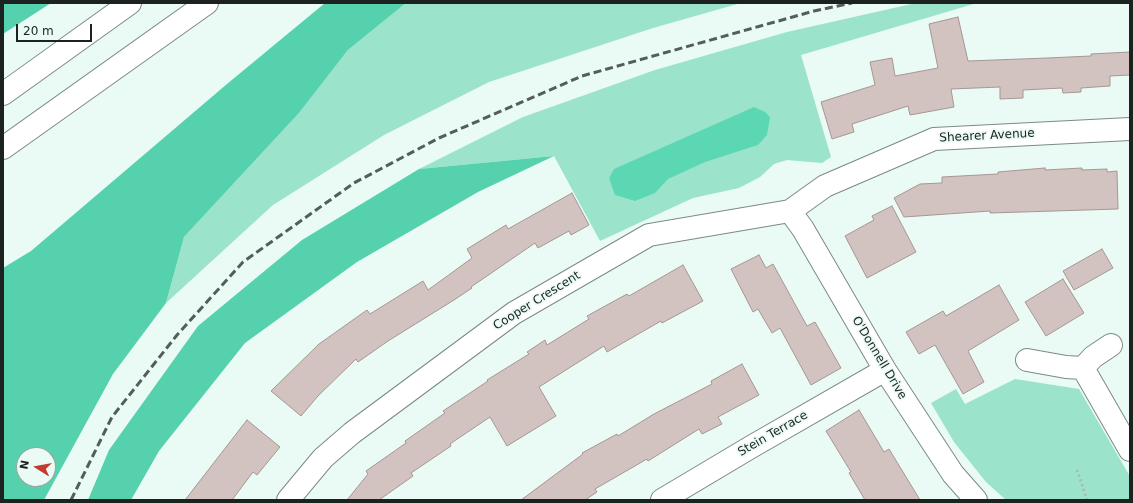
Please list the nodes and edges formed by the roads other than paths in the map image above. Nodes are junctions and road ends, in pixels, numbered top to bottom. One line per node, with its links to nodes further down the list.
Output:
1 (130, 3): 3 (main road)
2 (207, 3): 5 (main road)
3 (3, 94)
4 (1130, 129): 6 (main road, Shearer Avenue)
5 (3, 148)
6 (790, 211): 10 (main road, O'Donnell Drive); 12 (main road, Cooper Crescent)
7 (1111, 345): 9 (main road)
8 (1027, 360): 9 (main road)
9 (1083, 368): 11 (main road)
10 (885, 370): 13 (main road, Stein Terrace); 14 (main road, O'Donnell Drive)
11 (1130, 450)
12 (288, 500)
13 (662, 500)
14 (976, 500)

